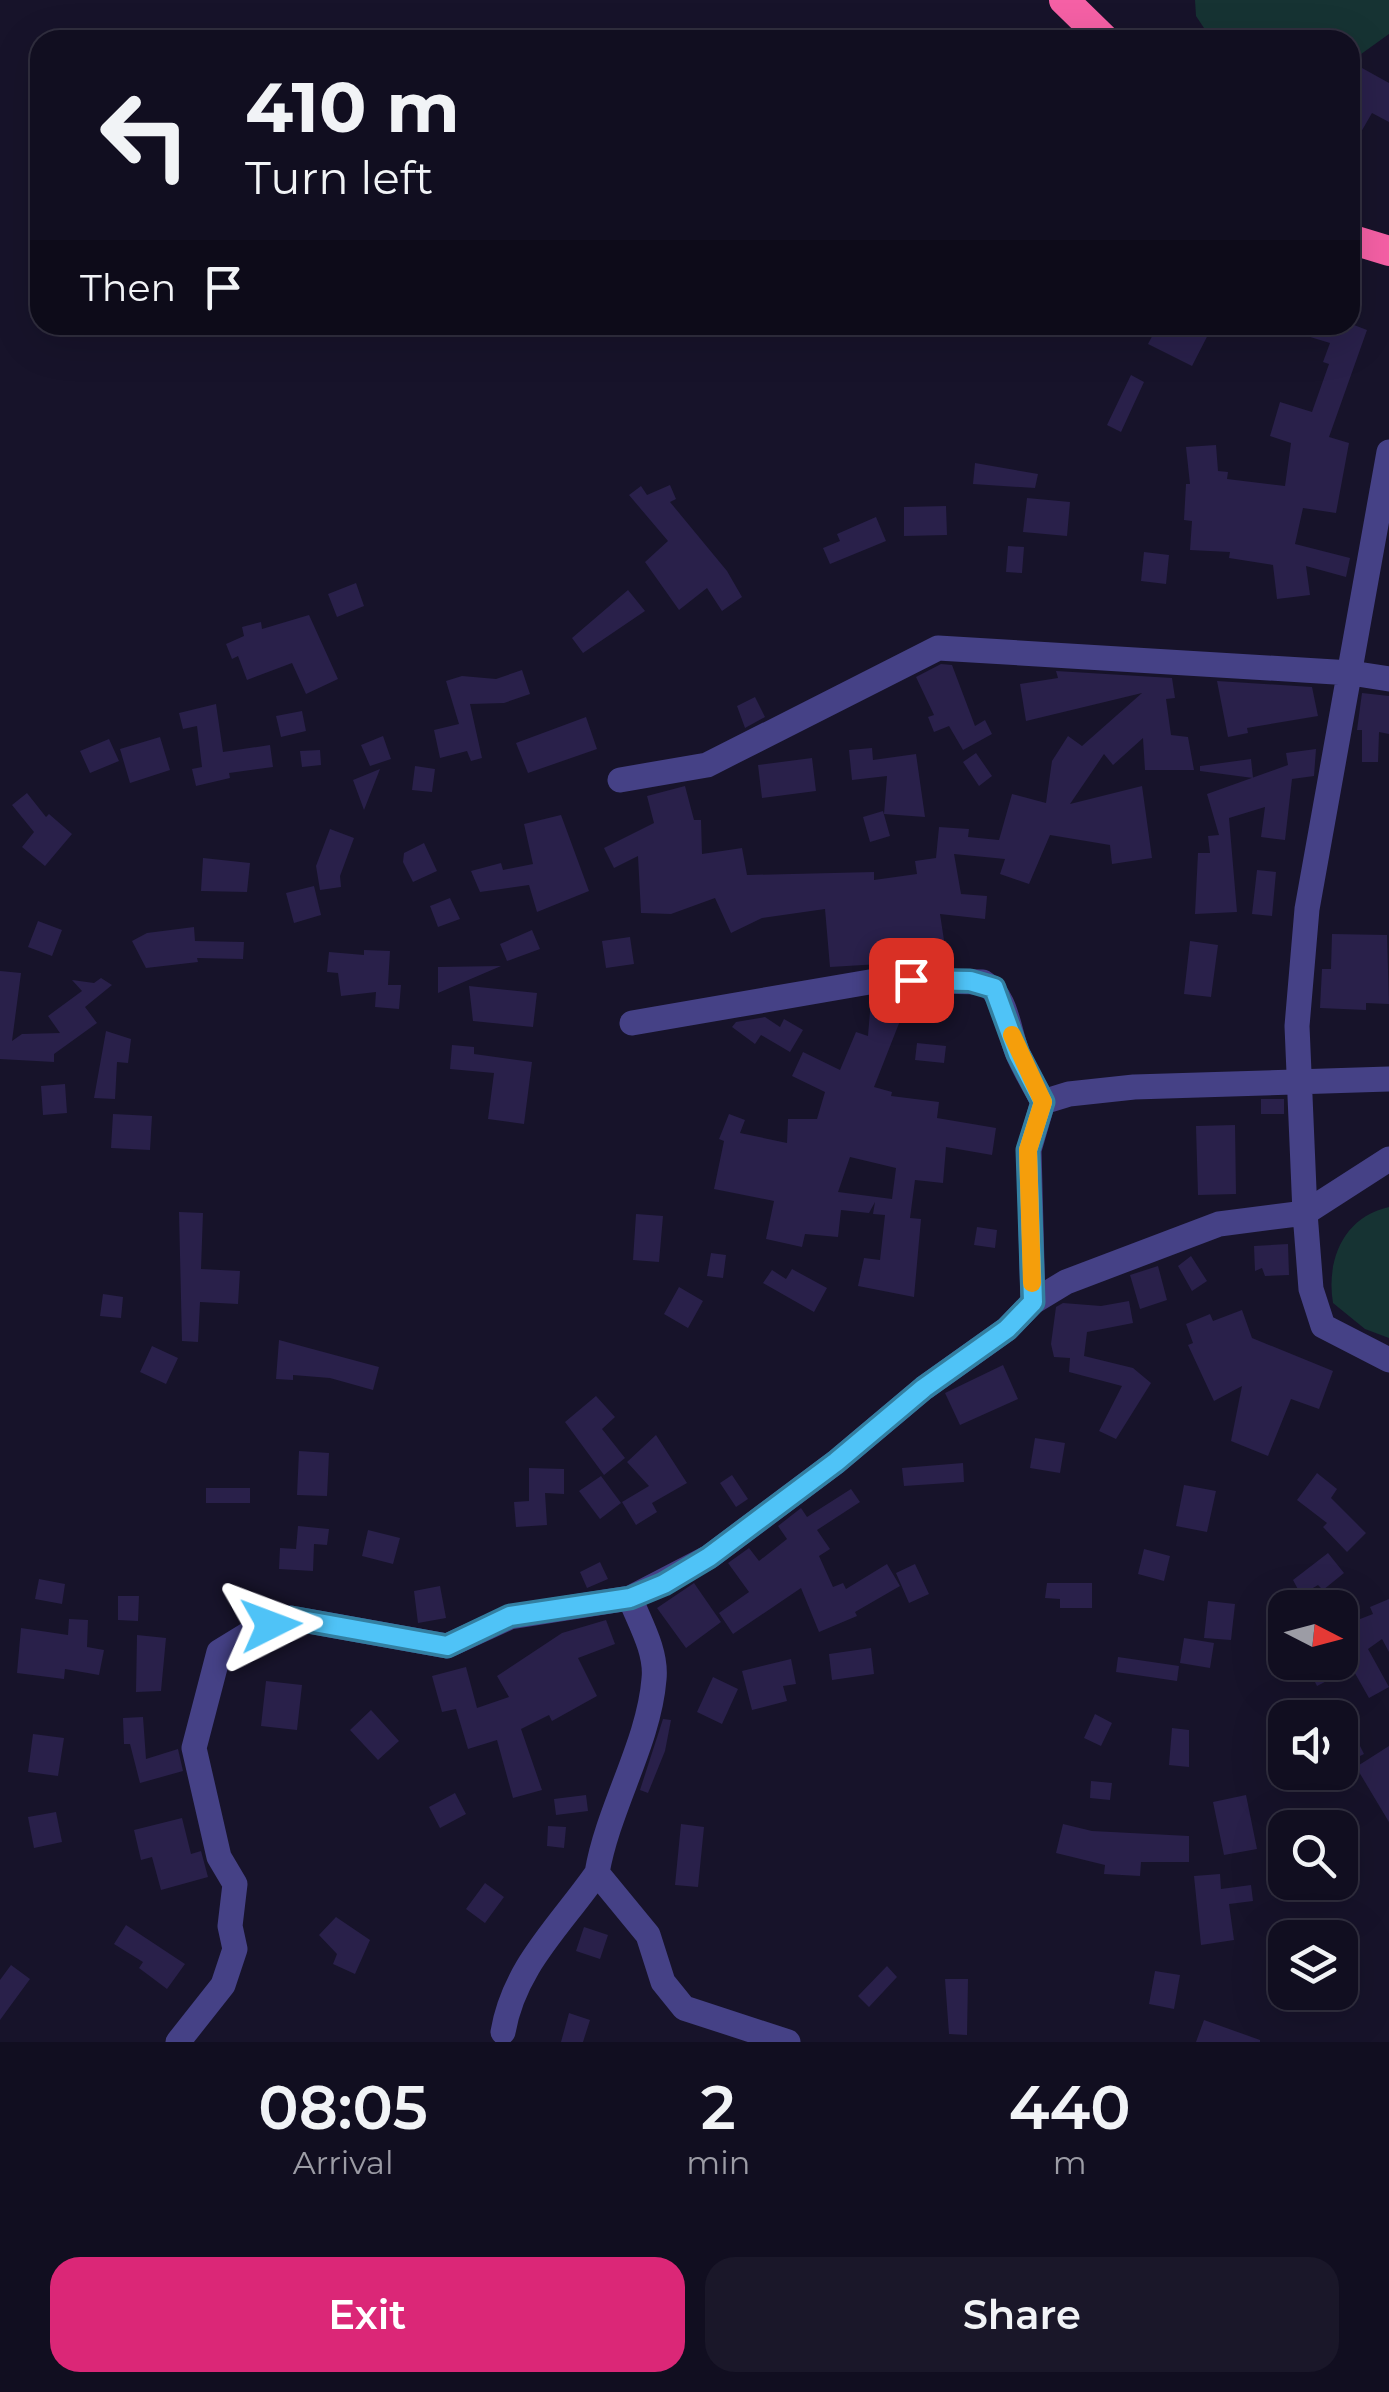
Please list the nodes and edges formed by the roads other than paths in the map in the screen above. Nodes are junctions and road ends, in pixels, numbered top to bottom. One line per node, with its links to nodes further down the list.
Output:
1 (1064, 0): 2 (highway)
2 (1095, 30)
3 (1360, 242): 4 (highway)
4 (1389, 252)
5 (1389, 452): 6 (street)
6 (1351, 672): 7 (street); 8 (street); 11 (street)
7 (1389, 679)
8 (620, 780)
9 (632, 1022): 12 (street)
10 (1389, 1079): 11 (street)
11 (1299, 1081): 12 (street); 14 (street)
12 (1043, 1102): 15 (street)
13 (1389, 1158): 14 (street)
14 (1304, 1213): 15 (street); 16 (street)
15 (1033, 1302): 17 (street)
16 (1389, 1360)
17 (630, 1598): 18 (street); 20 (street)
18 (597, 1873): 19 (street); 21 (street)
19 (503, 2032)
20 (178, 2042)
21 (788, 2042)

